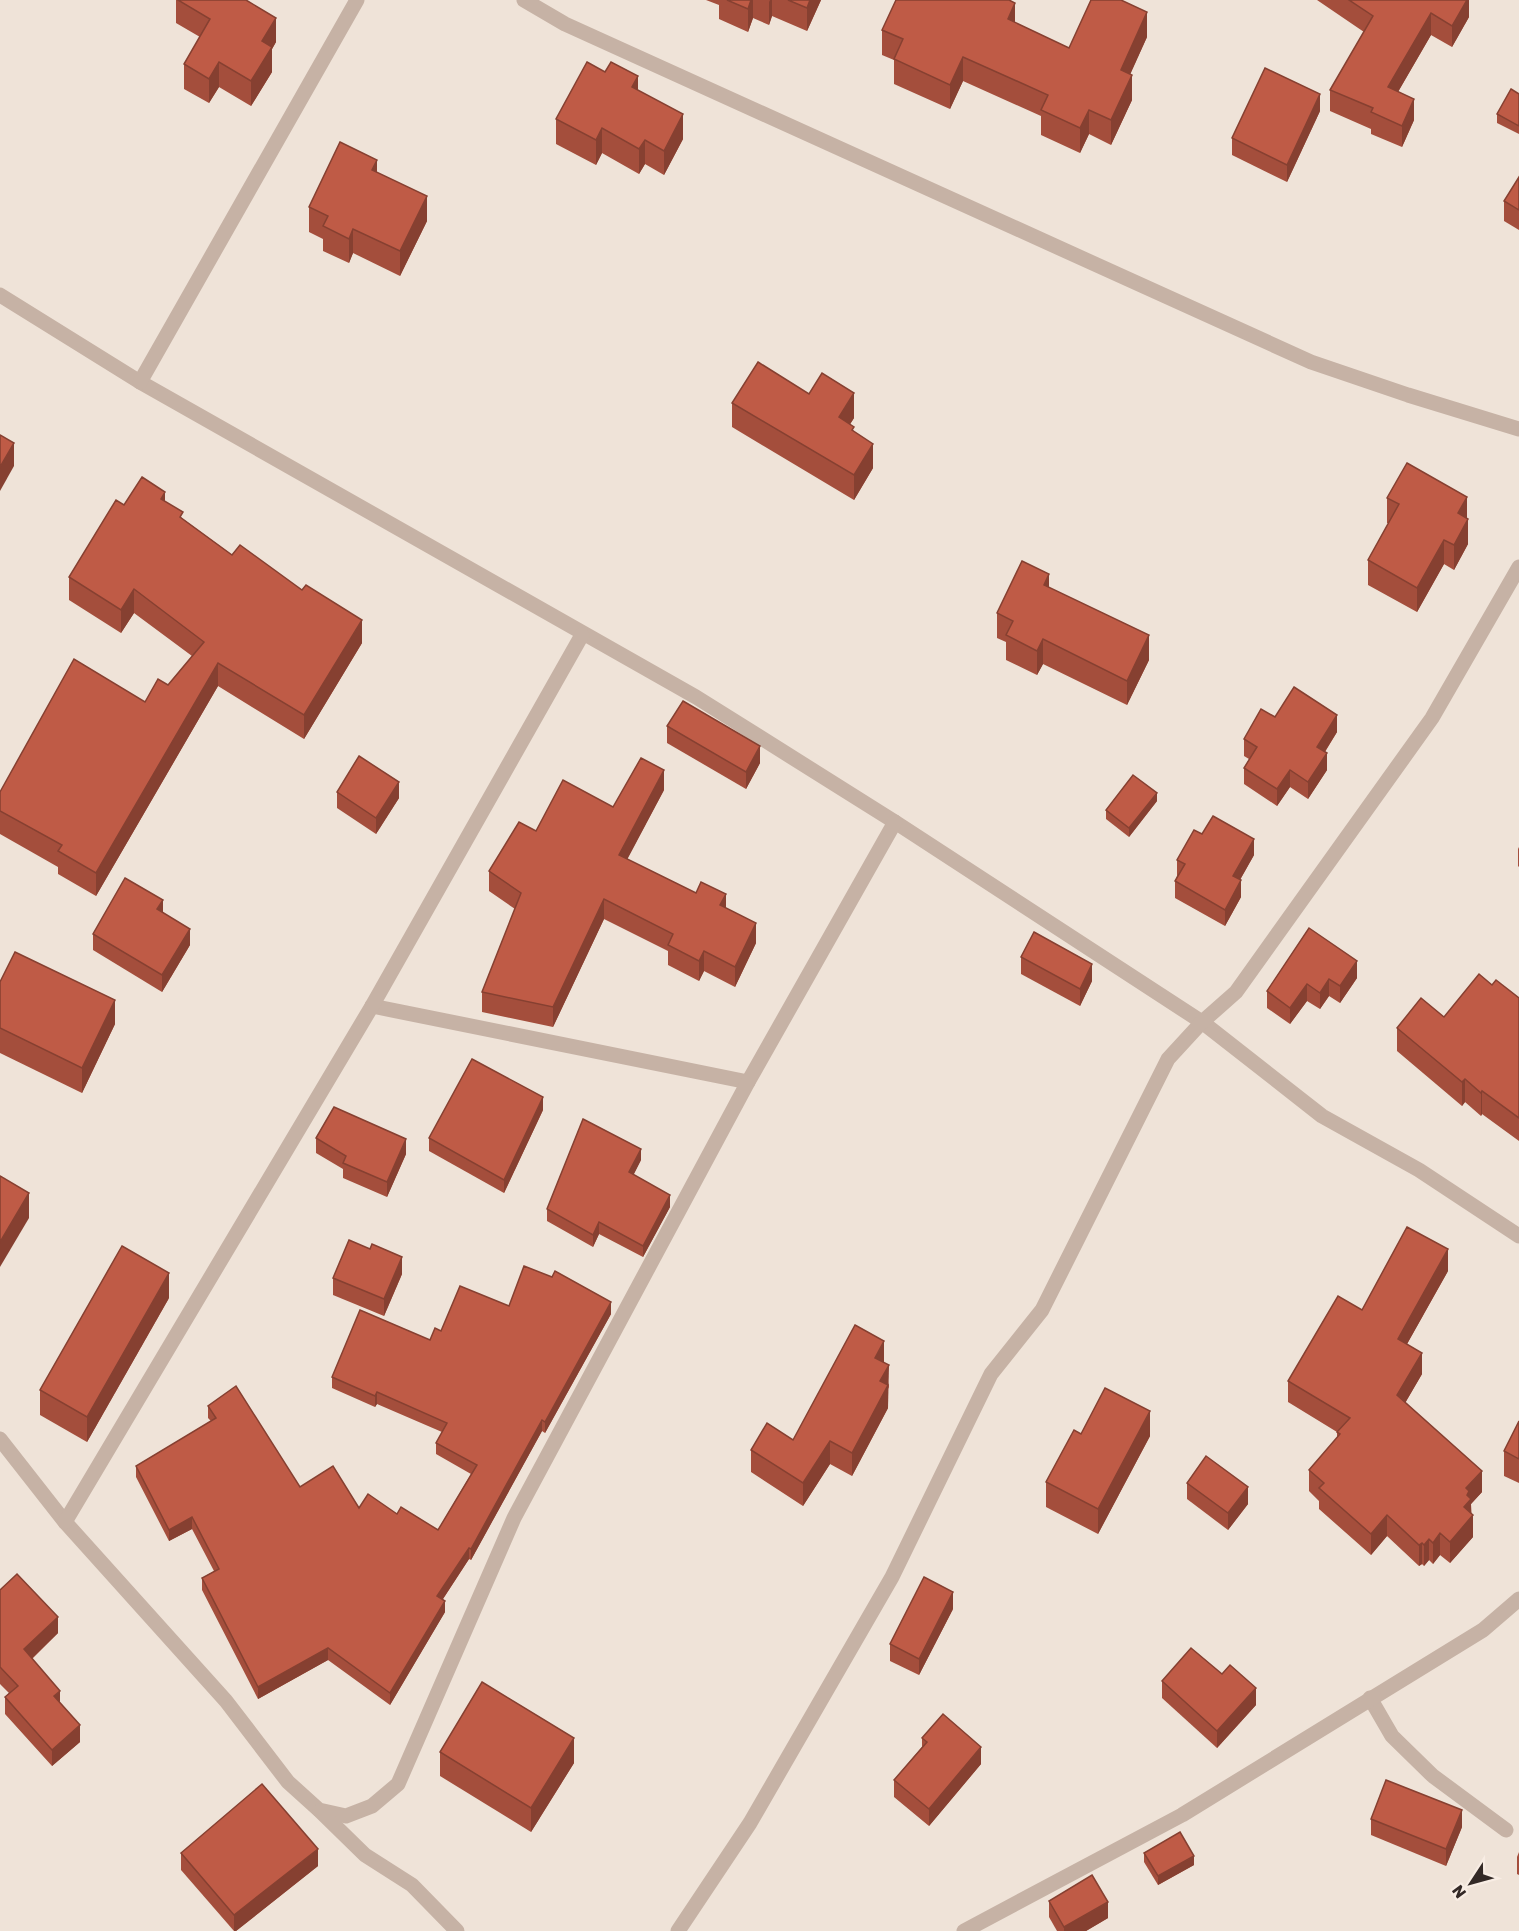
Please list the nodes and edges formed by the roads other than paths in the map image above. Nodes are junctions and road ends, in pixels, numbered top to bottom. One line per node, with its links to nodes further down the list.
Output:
1 (357, 0): 4 (street)
2 (524, 0): 5 (street)
3 (0, 295): 4 (street)
4 (140, 382): 7 (street)
5 (1519, 429)
6 (1519, 567): 10 (street)
7 (582, 635): 8 (street); 9 (street)
8 (895, 822): 10 (street); 11 (street)
9 (372, 1006): 11 (street); 14 (street)
10 (1202, 1022): 12 (street); 20 (street)
11 (748, 1082): 17 (street)
12 (1519, 1236)
13 (0, 1439): 14 (street)
14 (65, 1522): 17 (street)
15 (1519, 1599): 16 (street)
16 (1370, 1698): 18 (street); 21 (street)
17 (319, 1810): 19 (street)
18 (1506, 1830)
19 (457, 1931)
20 (678, 1931)
21 (964, 1931)

